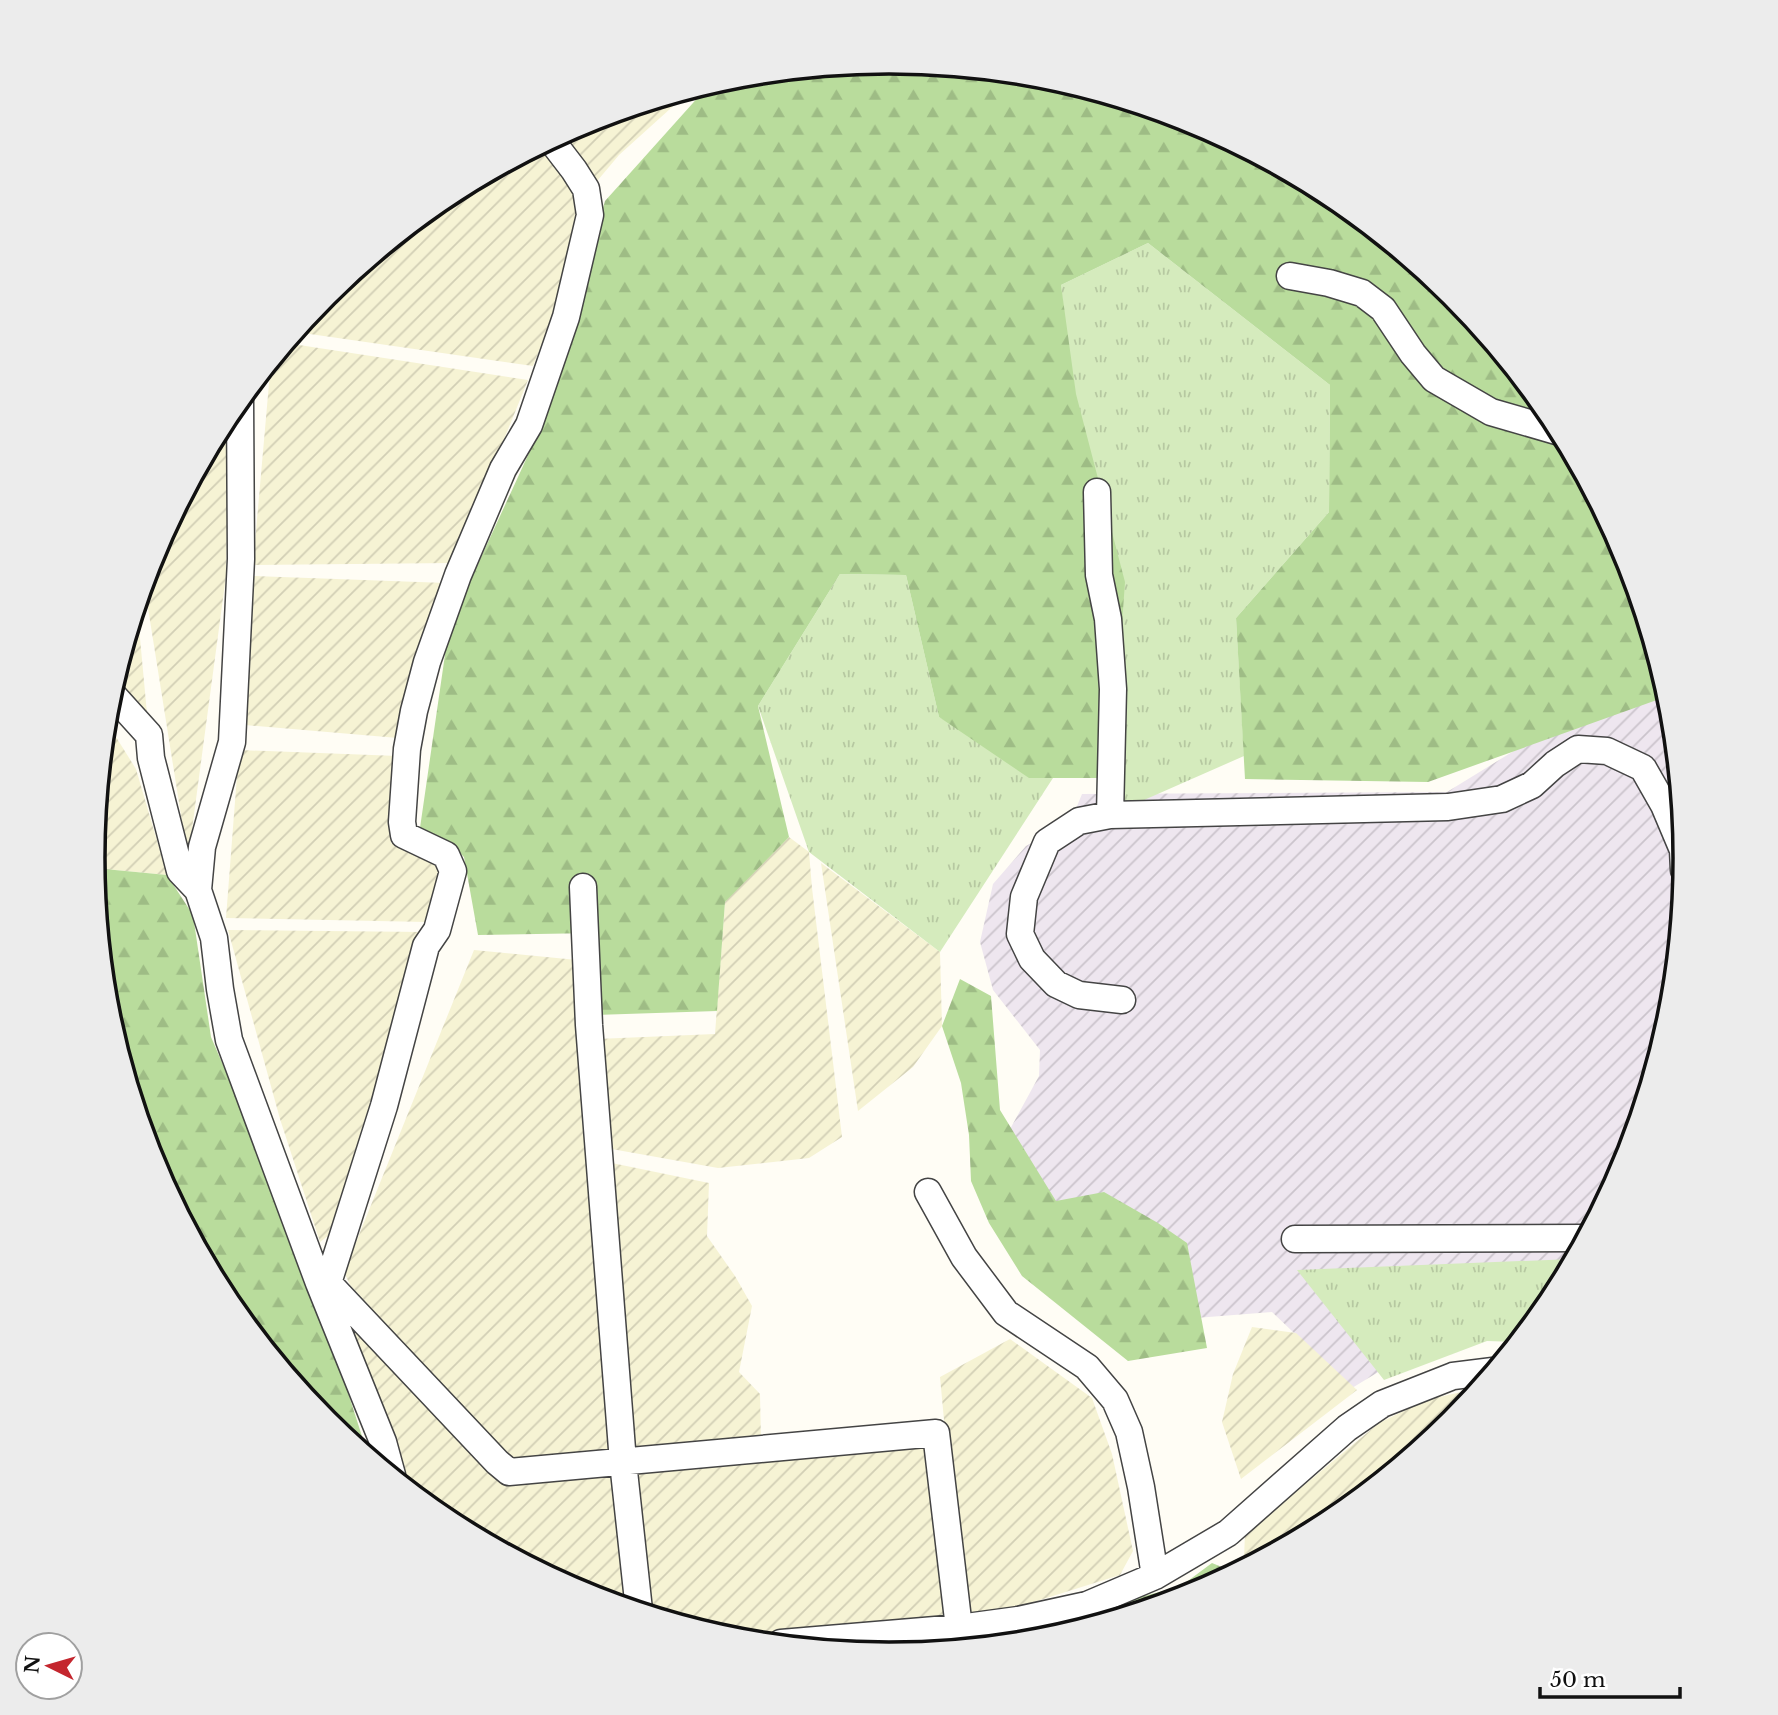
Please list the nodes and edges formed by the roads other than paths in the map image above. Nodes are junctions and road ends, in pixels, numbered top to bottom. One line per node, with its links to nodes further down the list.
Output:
1 (557, 147): 15 (street)
2 (1290, 276): 4 (street)
3 (240, 418): 10 (street)
4 (1544, 427)
5 (1097, 492): 7 (street)
6 (120, 703): 10 (street)
7 (1110, 816): 8 (street); 11 (street)
8 (1672, 823)
9 (583, 887): 18 (street)
10 (198, 890): 15 (street)
11 (1122, 1000)
12 (928, 1192): 19 (street)
13 (1574, 1238): 14 (street)
14 (1295, 1239)
15 (324, 1283): 17 (street); 18 (street)
16 (1479, 1373): 19 (street)
17 (388, 1460)
18 (623, 1462): 20 (street); 21 (street)
19 (1156, 1576): 21 (street)
20 (638, 1600)
21 (959, 1628): 22 (street)
22 (828, 1639)

